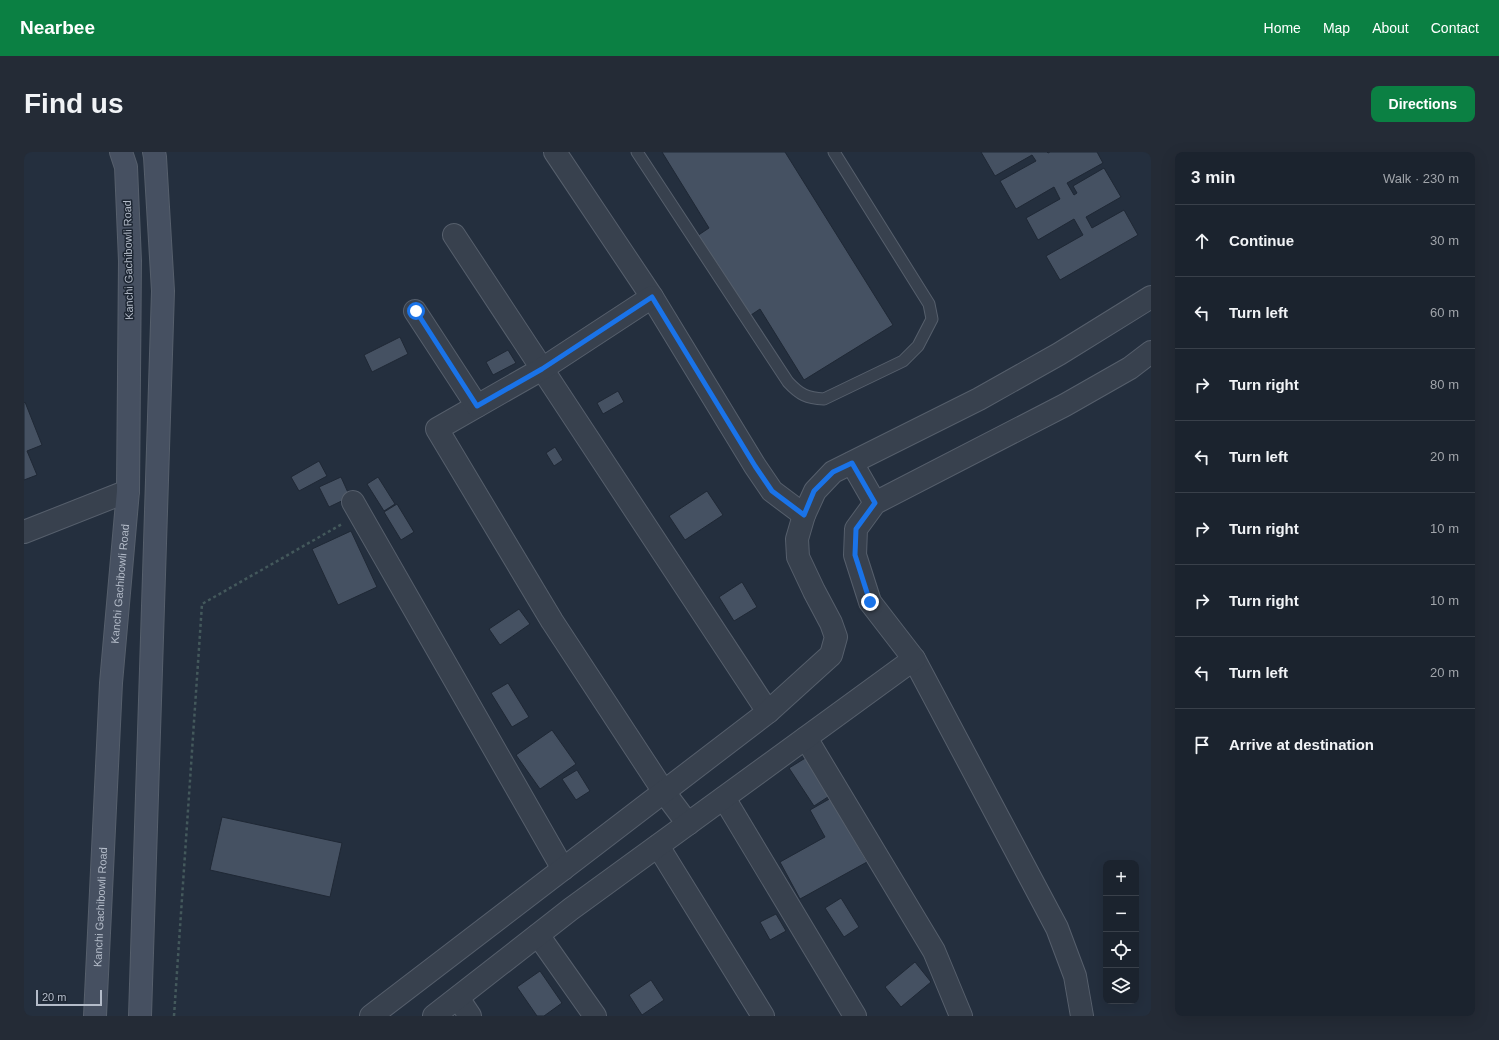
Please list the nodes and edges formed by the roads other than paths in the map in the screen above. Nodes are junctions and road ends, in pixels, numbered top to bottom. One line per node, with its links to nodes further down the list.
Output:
1 (121, 152): 14 (main road, Kanchi Gachibowli Road)
2 (154, 152): 30 (main road)
3 (555, 152): 7 (street)
4 (637, 152): 5 (lane)
5 (834, 152)
6 (454, 235): 11 (street)
7 (652, 297): 11 (street); 17 (street)
8 (1151, 297): 13 (street)
9 (416, 311): 12 (street)
10 (1151, 352): 15 (street)
11 (542, 369): 12 (street); 20 (street)
12 (477, 406): 22 (street)
13 (852, 463): 15 (street); 17 (street)
14 (128, 491): 18 (street); 29 (main road, Kanchi Gachibowli Road)
15 (875, 503): 19 (street)
16 (356, 508): 26 (street)
17 (804, 515): 20 (street)
18 (24, 532)
19 (914, 659): 21 (street); 38 (street)
20 (768, 712): 22 (street)
21 (806, 738): 23 (street); 37 (street)
22 (664, 792): 24 (street); 26 (street)
23 (724, 798): 24 (street); 36 (street)
24 (688, 824): 25 (street)
25 (658, 846): 27 (street); 35 (street)
26 (563, 869): 31 (street)
27 (538, 934): 28 (street); 34 (street)
28 (458, 998): 32 (street); 33 (street)
29 (95, 1016)
30 (140, 1016)
31 (371, 1016)
32 (434, 1016)
33 (470, 1016)
34 (595, 1016)
35 (763, 1016)
36 (855, 1016)
37 (961, 1016)
38 (1082, 1016)

